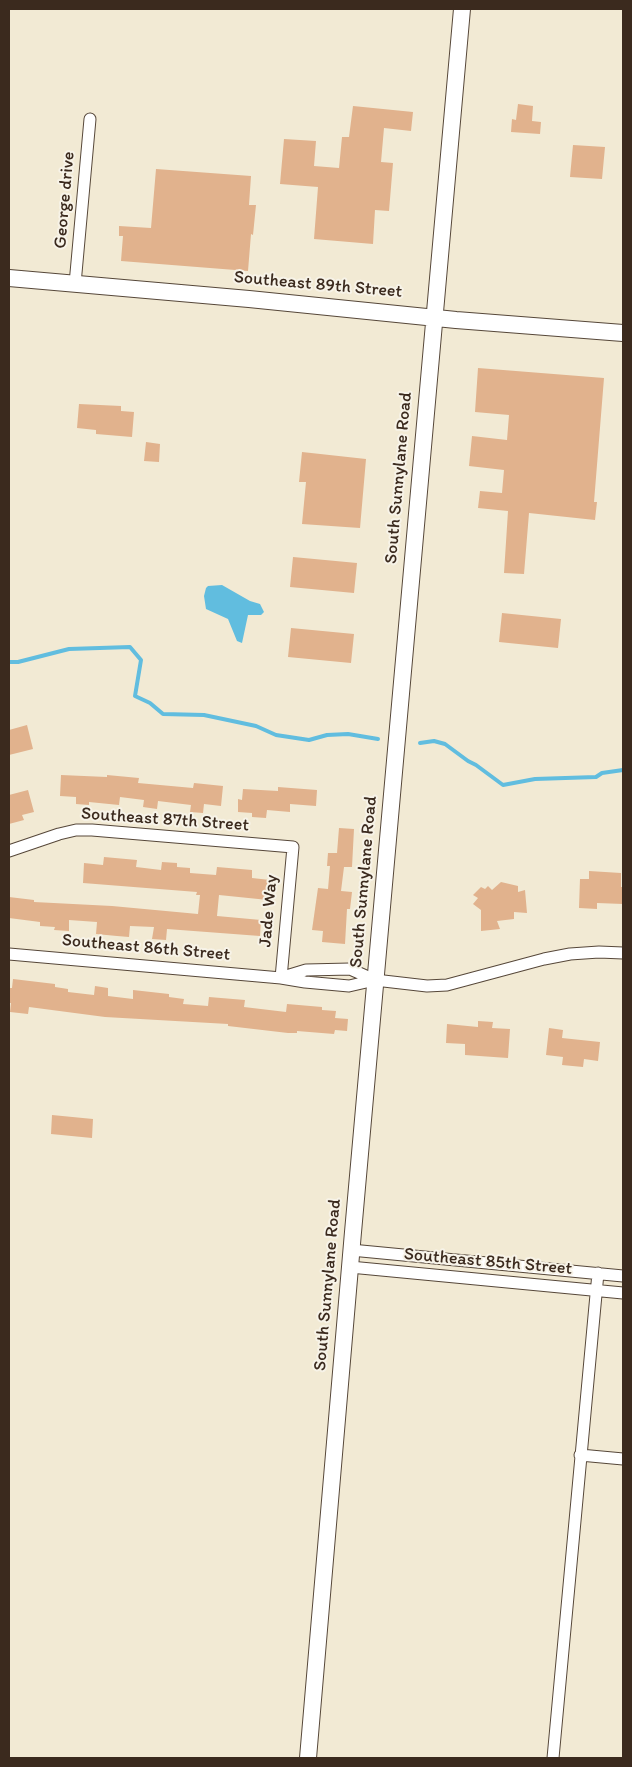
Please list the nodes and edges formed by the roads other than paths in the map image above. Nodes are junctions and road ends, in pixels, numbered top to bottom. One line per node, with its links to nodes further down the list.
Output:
1 (462, 9): 5 (main road, South Sunnylane Road)
2 (90, 118): 4 (street, George drive)
3 (9, 278): 4 (main road, Southeast 89th Street)
4 (75, 284): 5 (main road, Southeast 89th Street)
5 (434, 318): 6 (main road, Southeast 89th Street); 12 (main road, South Sunnylane Road)
6 (623, 333)
7 (293, 847): 8 (street, Southeast 87th Street); 11 (street, Jade Way)
8 (9, 851)
9 (623, 953): 12 (street)
10 (9, 954): 11 (street, Southeast 86th Street)
11 (281, 978): 12 (street, Southeast 86th Street); 12 (street, Southeast 86th Street)
12 (375, 980): 13 (main road, South Sunnylane Road)
13 (351, 1250): 14 (street, Southeast 85th Street); 15 (main road, South Sunnylane Road)
14 (480, 1263): 16 (street, Southeast 85th Street); 18 (street)
15 (350, 1267): 18 (street, Southeast 85th Street); 23 (main road, South Sunnylane Road)
16 (598, 1273): 17 (street, Southeast 85th Street); 19 (street)
17 (623, 1276)
18 (478, 1279): 19 (street, Southeast 85th Street)
19 (596, 1290): 20 (street, Southeast 85th Street); 21 (street)
20 (623, 1292)
21 (580, 1455): 22 (street); 24 (street)
22 (623, 1459)
23 (308, 1758)
24 (553, 1758)

